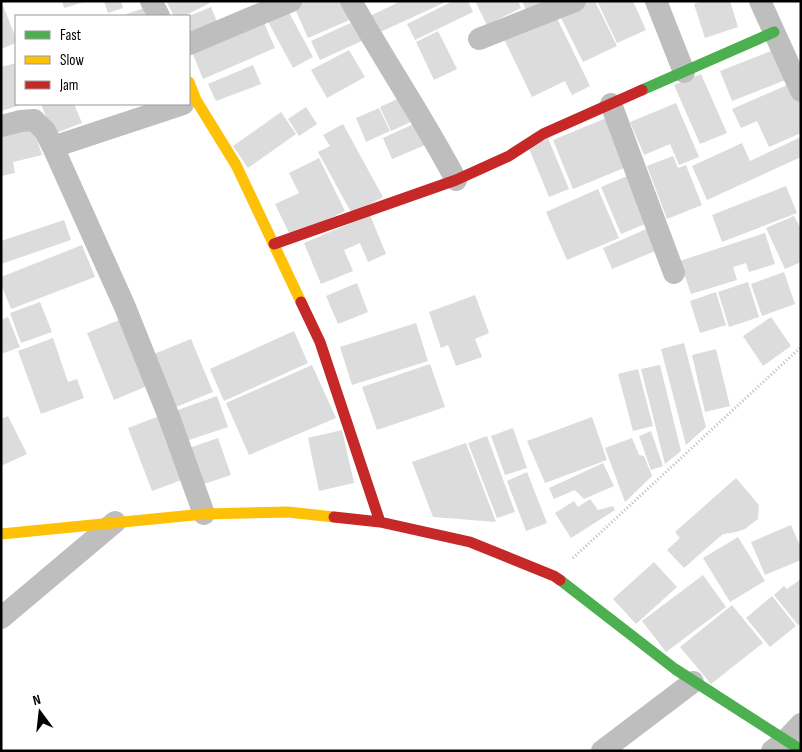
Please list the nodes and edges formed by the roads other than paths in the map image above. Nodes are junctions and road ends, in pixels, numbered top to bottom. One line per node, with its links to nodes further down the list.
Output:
1 (151, 1): 7 (street)
2 (291, 1): 10 (street)
3 (351, 1): 18 (street)
4 (575, 1): 9 (street)
5 (656, 1): 11 (street)
6 (760, 1): 8 (street)
7 (158, 15)
8 (774, 32): 11 (street); 12 (street)
9 (479, 39)
10 (190, 44)
11 (684, 72): 14 (street)
12 (801, 91)
13 (190, 98): 19 (street)
14 (612, 104): 18 (street); 20 (street)
15 (167, 105): 17 (street)
16 (1, 126): 17 (street)
17 (53, 147): 21 (street)
18 (456, 180): 19 (street)
19 (274, 244): 23 (street)
20 (674, 273)
21 (204, 514): 22 (street); 23 (street)
22 (115, 522): 24 (street); 25 (street)
23 (380, 522): 26 (street)
24 (1, 534)
25 (1, 618)
26 (693, 682): 27 (street); 28 (street)
27 (790, 741)
28 (602, 751)

